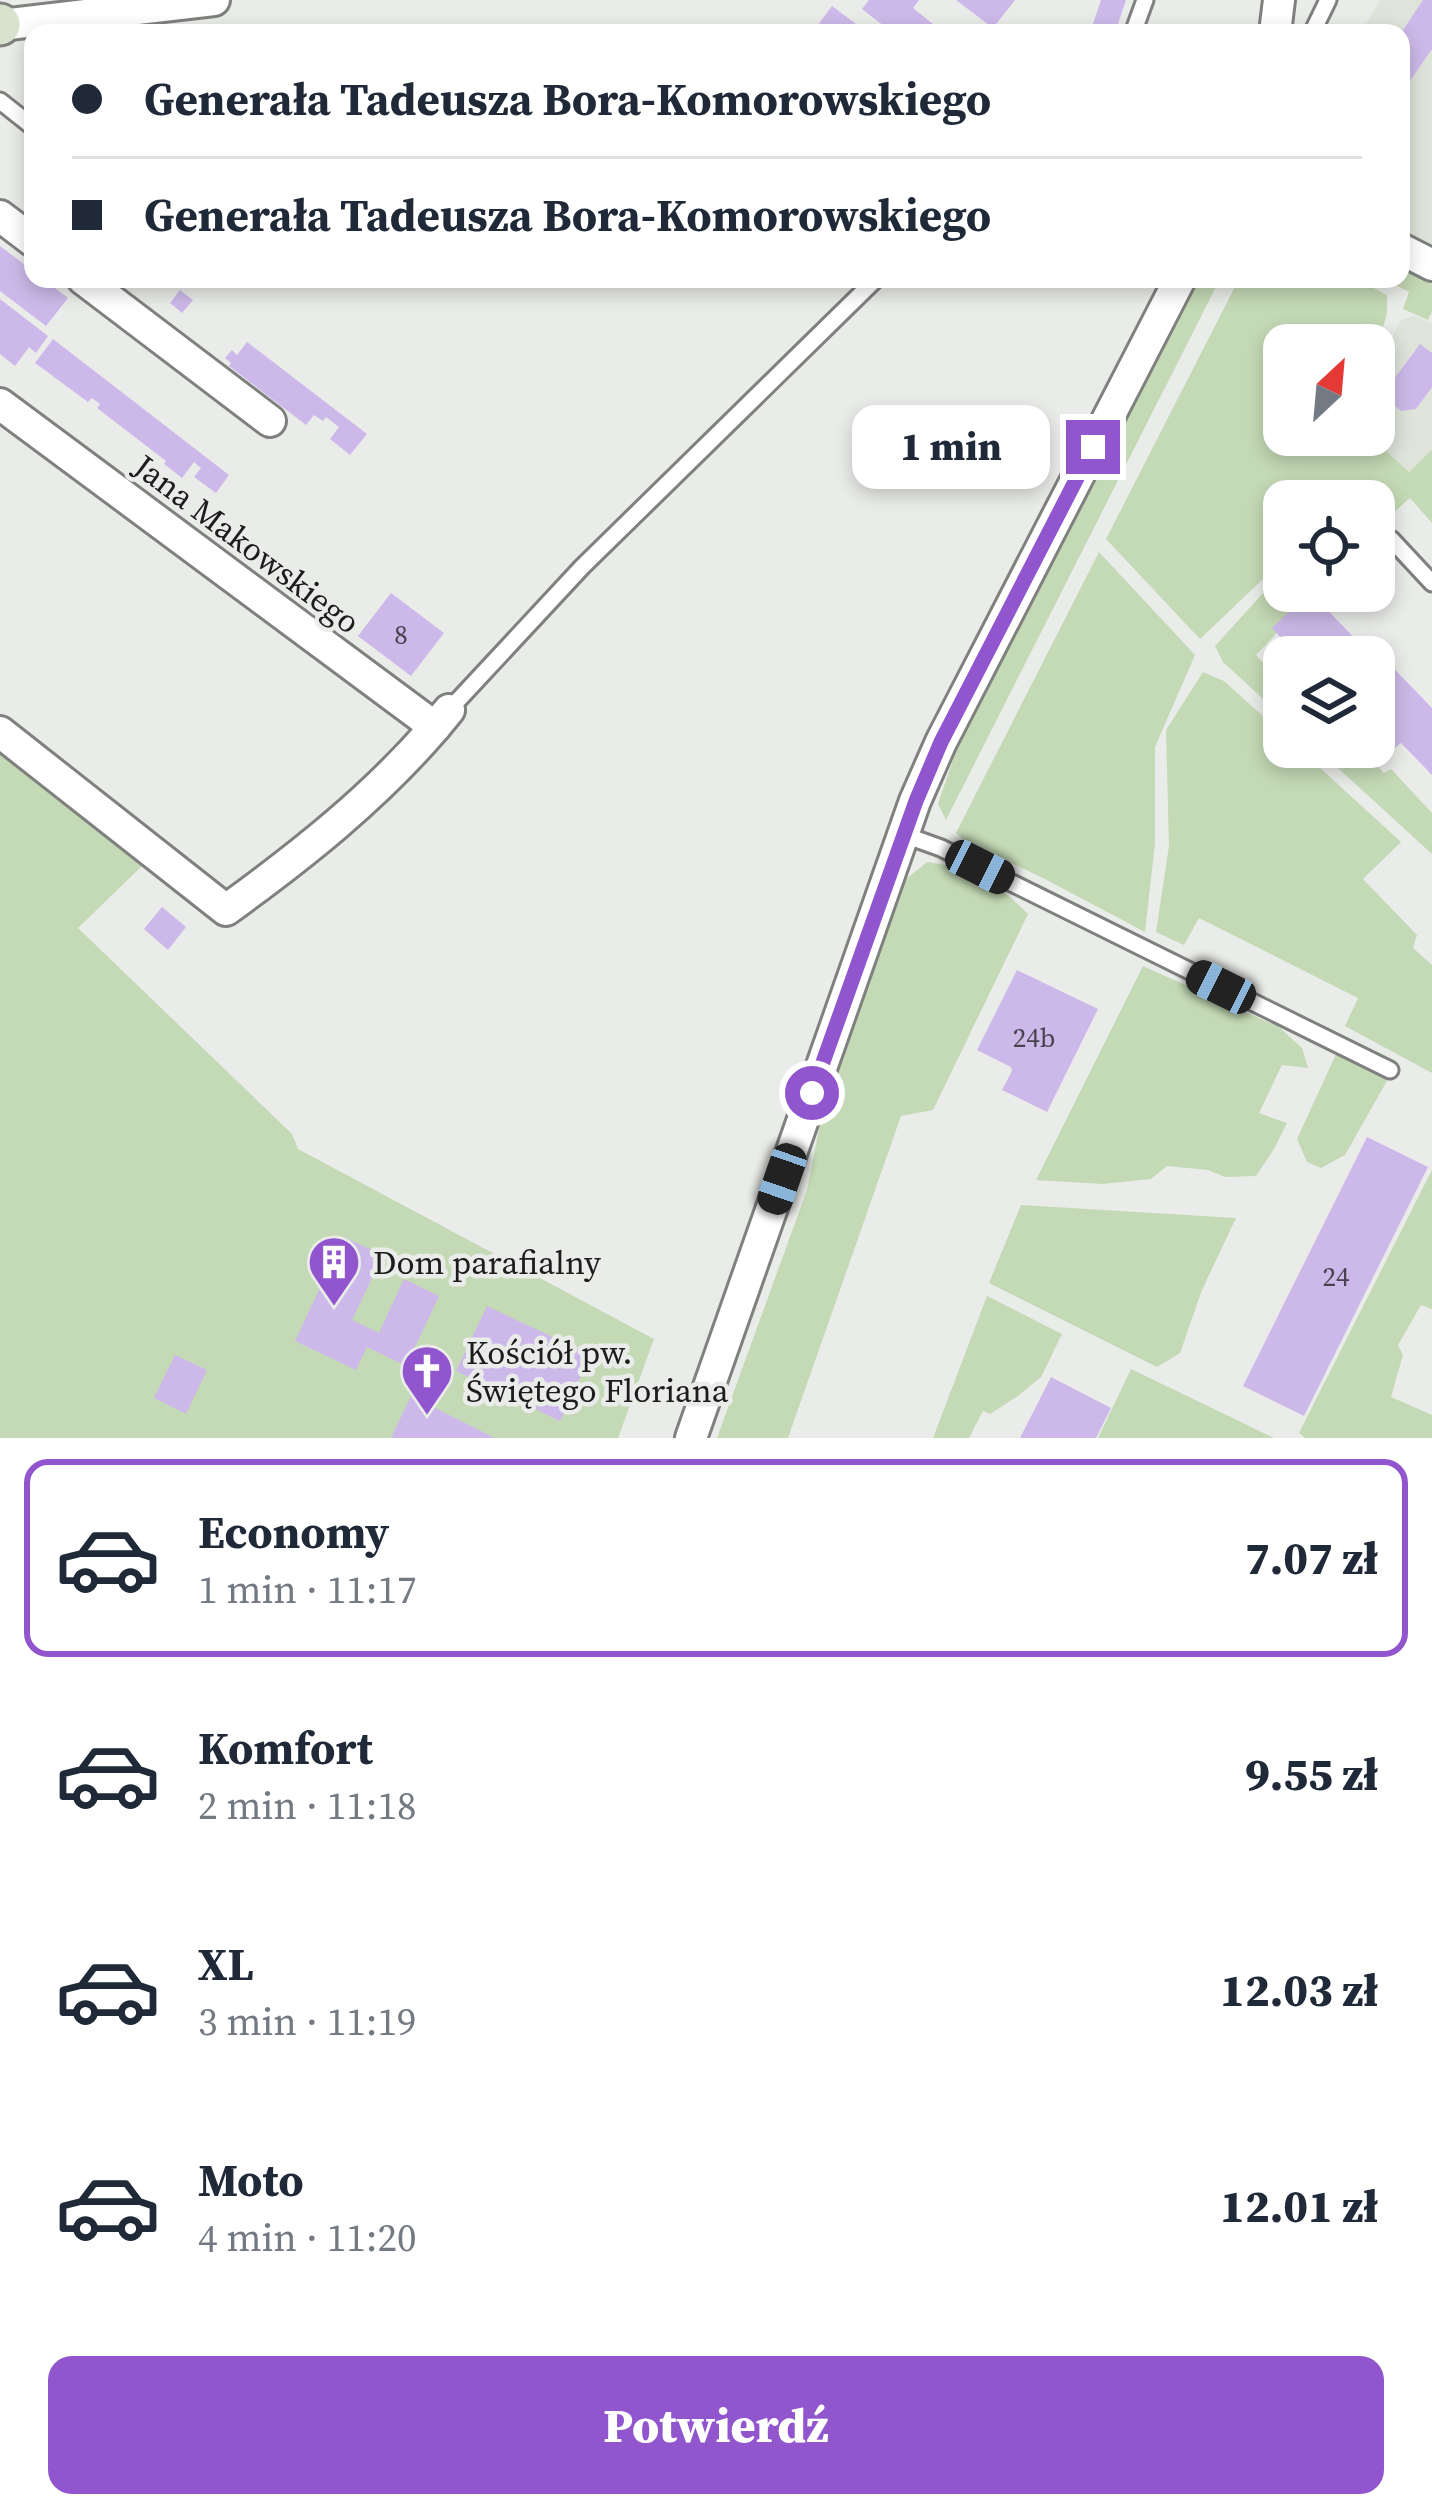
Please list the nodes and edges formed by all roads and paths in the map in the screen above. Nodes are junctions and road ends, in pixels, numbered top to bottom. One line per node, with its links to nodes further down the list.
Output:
1 (214, 0): 2 (street)
2 (0, 24)
3 (0, 101): 4 (lane)
4 (24, 120)
5 (0, 217): 6 (street)
6 (24, 235)
7 (94, 288): 11 (street)
8 (867, 288): 14 (lane)
9 (1175, 288): 16 (street)
10 (0, 404): 14 (street, Jana Makowskiego)
11 (270, 421)
12 (1395, 543): 13 (lane)
13 (1432, 583)
14 (442, 719): 15 (street)
15 (0, 732)
16 (902, 834): 17 (lane); 18 (street)
17 (1390, 1070)
18 (692, 1438)

